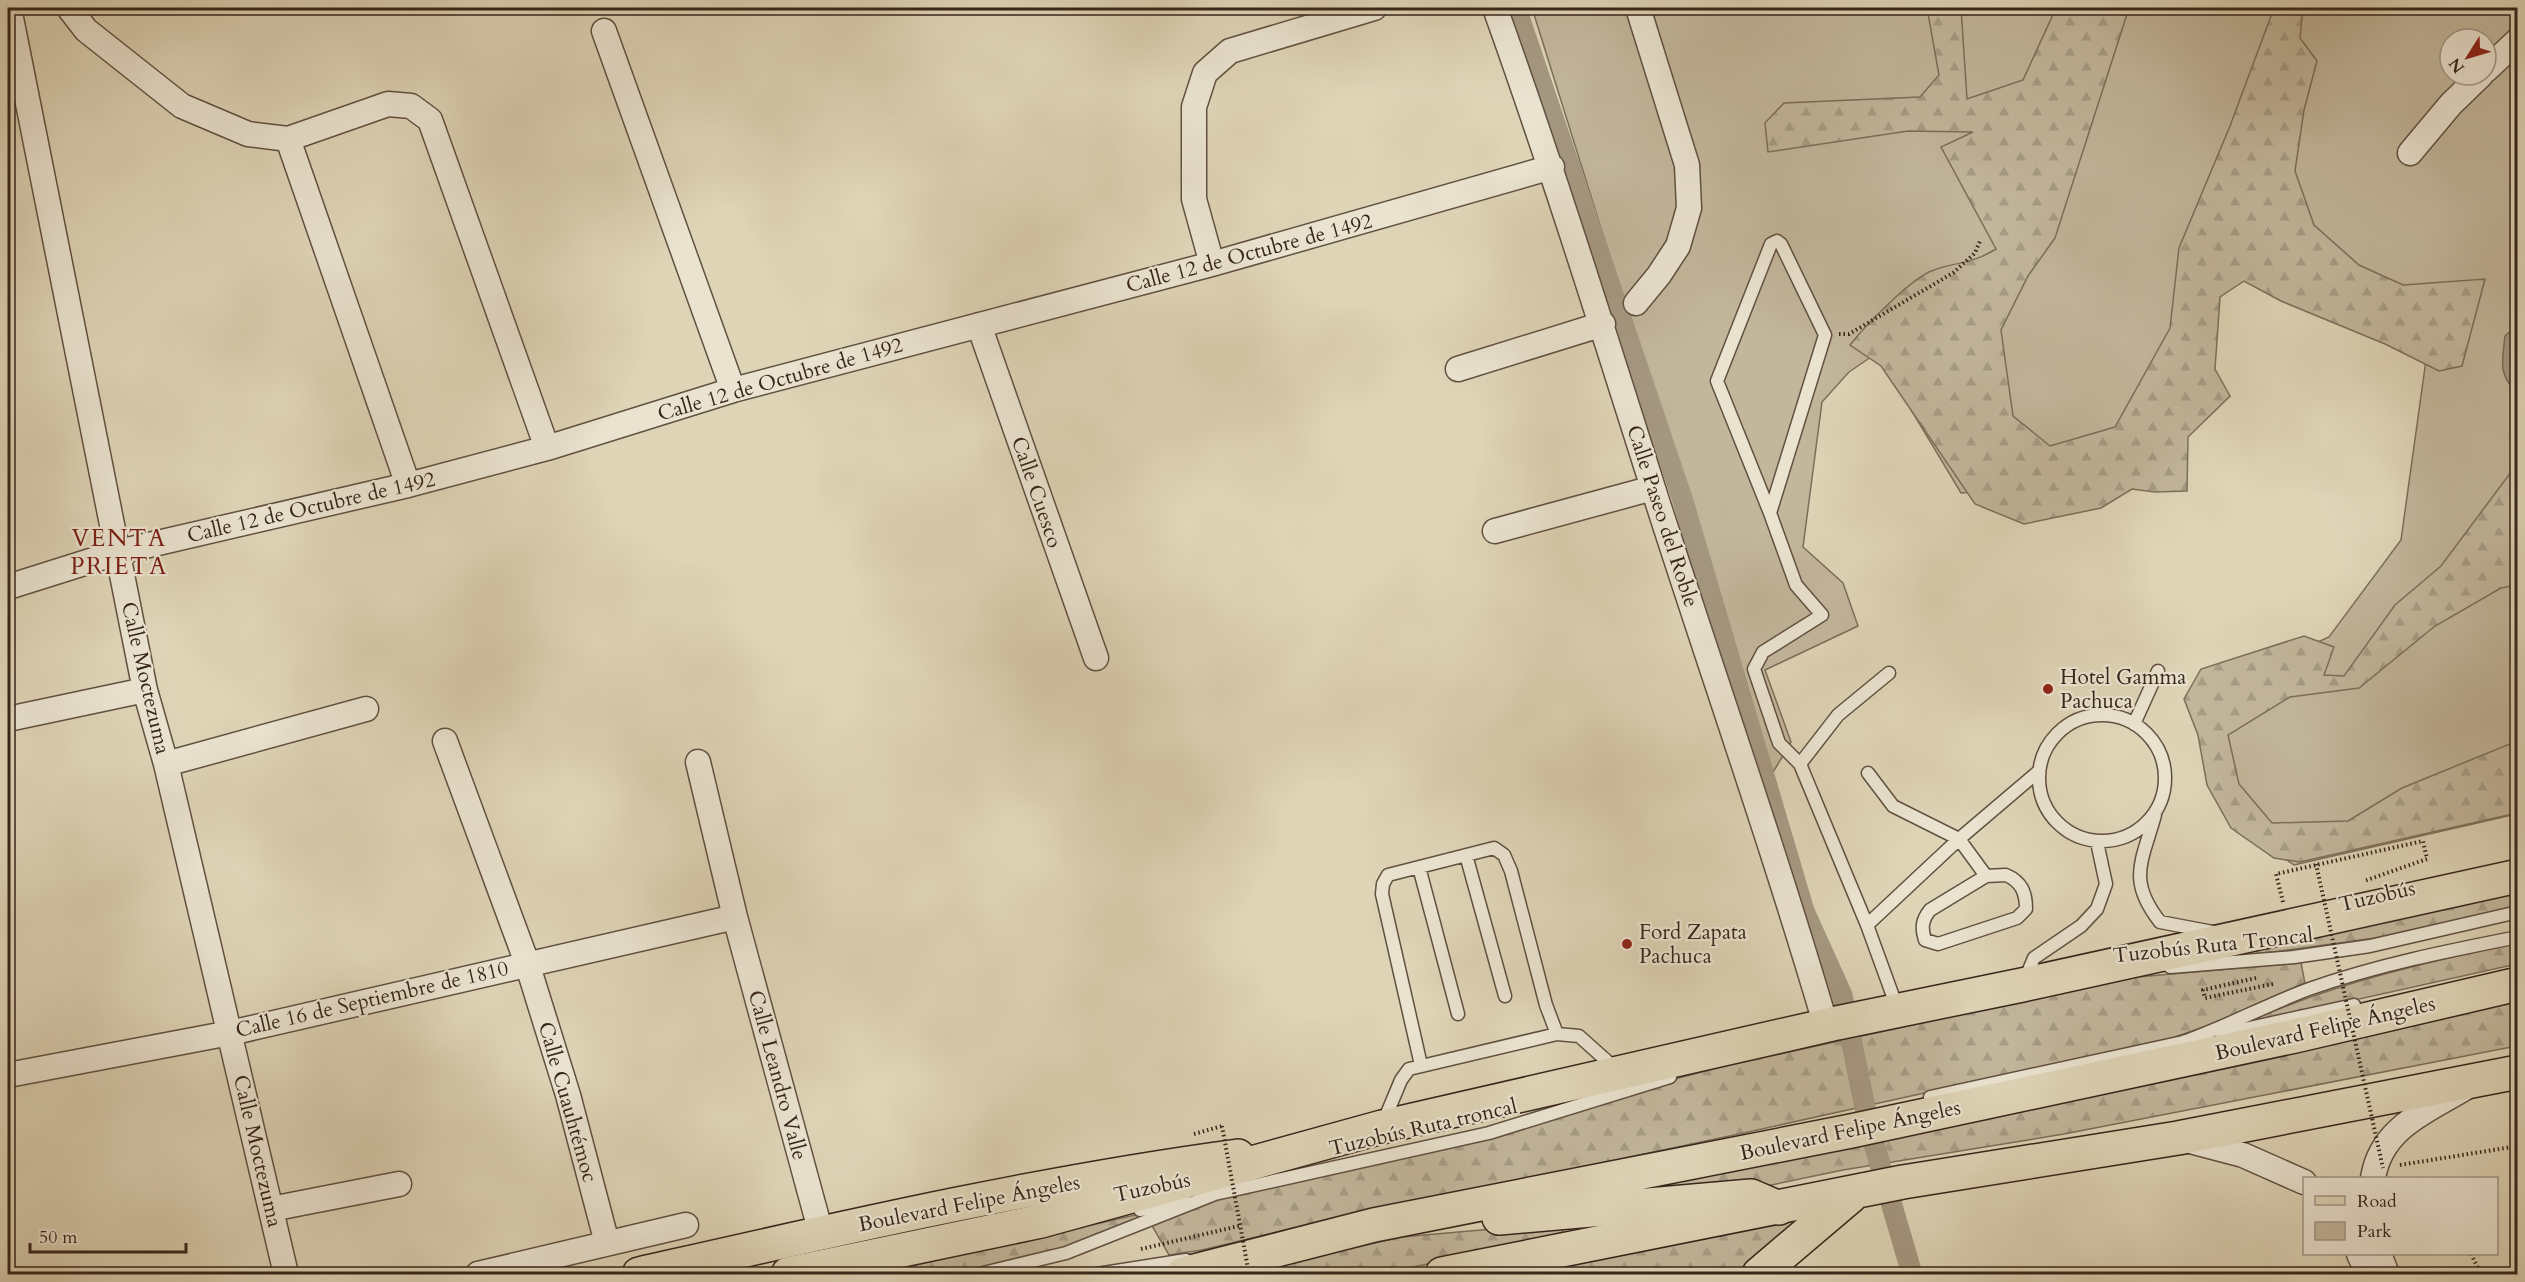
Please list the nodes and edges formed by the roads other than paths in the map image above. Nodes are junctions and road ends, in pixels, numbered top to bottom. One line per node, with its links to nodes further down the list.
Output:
1 (9, 8): 25 (street, Calle Moctezuma)
2 (69, 8): 11 (street)
3 (1374, 8): 6 (street)
4 (1495, 8): 13 (street, Calle Paseo del Roble)
5 (1638, 8): 15 (street)
6 (1331, 14): 14 (street)
7 (604, 31): 19 (street)
8 (2517, 40): 9 (street)
9 (2498, 58)
10 (2469, 87): 12 (street)
11 (288, 139): 20 (street); 21 (street)
12 (2410, 153)
13 (1552, 167): 14 (street, Calle 12 de Octubre de 1492); 16 (street, Calle Paseo del Roble)
14 (1212, 264): 17 (street, Calle 12 de Octubre de 1492)
15 (1636, 303)
16 (1603, 324): 18 (street); 22 (street, Calle Paseo del Roble)
17 (979, 325): 19 (street, Calle 12 de Octubre de 1492); 27 (street, Calle Cuesco)
18 (1458, 369)
19 (733, 390): 20 (street, Calle 12 de Octubre de 1492)
20 (548, 448): 21 (street, Calle 12 de Octubre de 1492)
21 (408, 485): 25 (street, Calle 12 de Octubre de 1492)
22 (1653, 488): 24 (street); 60 (street, Calle Paseo del Roble)
23 (1770, 513): 23 (lane); 37 (lane)
24 (1495, 531)
25 (119, 552): 26 (street, Calle 12 de Octubre de 1492); 30 (street, Calle Moctezuma)
26 (8, 587)
27 (1096, 658)
28 (2158, 671): 33 (lane)
29 (1888, 673): 37 (lane)
30 (145, 690): 32 (street); 36 (street, Calle Moctezuma)
31 (366, 709): 36 (street)
32 (8, 719)
33 (2134, 724): 38 (lane); 40 (lane)
34 (445, 741): 53 (street, Calle Cuauhtémoc)
35 (698, 762): 49 (street, Calle Leandro Valle)
36 (166, 764): 61 (street, Calle Moctezuma)
37 (1800, 764): 50 (lane)
38 (2039, 771): 41 (lane); 42 (lane)
39 (1868, 773): 41 (lane)
40 (2157, 811): 42 (lane); 51 (lane)
41 (1959, 840): 45 (lane); 50 (lane)
42 (2097, 842): 56 (lane)
43 (1466, 855): 44 (lane); 57 (lane); 62 (lane)
44 (1419, 867): 59 (lane); 64 (lane)
45 (1986, 876): 45 (lane)
46 (2517, 876): 51 (main road, Boulevard Felipe Ángeles)
47 (2517, 885): 54 (lane, Tuzobús)
48 (2517, 912): 54 (lane, Tuzobús Ruta Troncal)
49 (735, 917): 53 (street, Calle 16 de Septiembre de 1810); 87 (street, Calle Leandro Valle)
50 (1867, 925): 60 (lane)
51 (2247, 936): 56 (main road, Boulevard Felipe Ángeles)
52 (2517, 937): 63 (lane)
53 (526, 963): 61 (street, Calle 16 de Septiembre de 1810); 88 (street, Calle Cuauhtémoc)
54 (2140, 968): 60 (lane, Tuzobús Ruta Troncal)
55 (2517, 984): 86 (main road, Boulevard Felipe Ángeles)
56 (2022, 986): 60 (main road, Boulevard Felipe Ángeles)
57 (1505, 996)
58 (2363, 1004): 63 (lane)
59 (1458, 1014)
60 (1856, 1024): 65 (lane); 67 (main road, Boulevard Felipe Ángeles)
61 (230, 1033): 68 (street, Calle 16 de Septiembre de 1810); 82 (street, Calle Moctezuma)
62 (1557, 1034): 64 (lane); 67 (lane)
63 (2182, 1042): 71 (lane)
64 (1421, 1065): 72 (lane)
65 (1700, 1068)
66 (2517, 1072): 70 (main road)
67 (1620, 1073): 72 (main road, Boulevard Felipe Ángeles)
68 (8, 1075)
69 (1678, 1075): 80 (lane, Tuzobús Ruta troncal)
70 (2482, 1078): 74 (main road); 76 (street)
71 (1918, 1100)
72 (1382, 1127): 75 (main road, Boulevard Felipe Ángeles)
73 (1748, 1138): 97 (lane)
74 (2178, 1138): 77 (street); 79 (main road)
75 (1302, 1147): 87 (main road, Boulevard Felipe Ángeles); 95 (main road, Boulevard Felipe Ángeles)
76 (2378, 1173)
77 (2303, 1182)
78 (399, 1184): 82 (street)
79 (1856, 1193): 81 (main road); 100 (main road)
80 (1215, 1194): 83 (lane, Tuzobús); 96 (lane, Tuzobús Ruta troncal)
81 (1779, 1208): 86 (main road); 99 (main road)
82 (271, 1209): 92 (street, Calle Moctezuma)
83 (1124, 1213)
84 (1102, 1218): 91 (lane, Tuzobús)
85 (686, 1225): 88 (street)
86 (1374, 1225): 98 (main road, Boulevard Felipe Ángeles)
87 (820, 1233): 94 (main road, Boulevard Felipe Ángeles)
88 (607, 1242): 93 (street)
89 (2359, 1255): 101 (street)
90 (2379, 1255): 102 (street)
91 (890, 1266)
92 (286, 1275)
93 (478, 1275)
94 (639, 1275)
95 (789, 1275)
96 (979, 1275)
97 (1097, 1275)
98 (1183, 1275)
99 (1442, 1275)
100 (1759, 1275)
101 (2368, 1275)
102 (2387, 1275)

